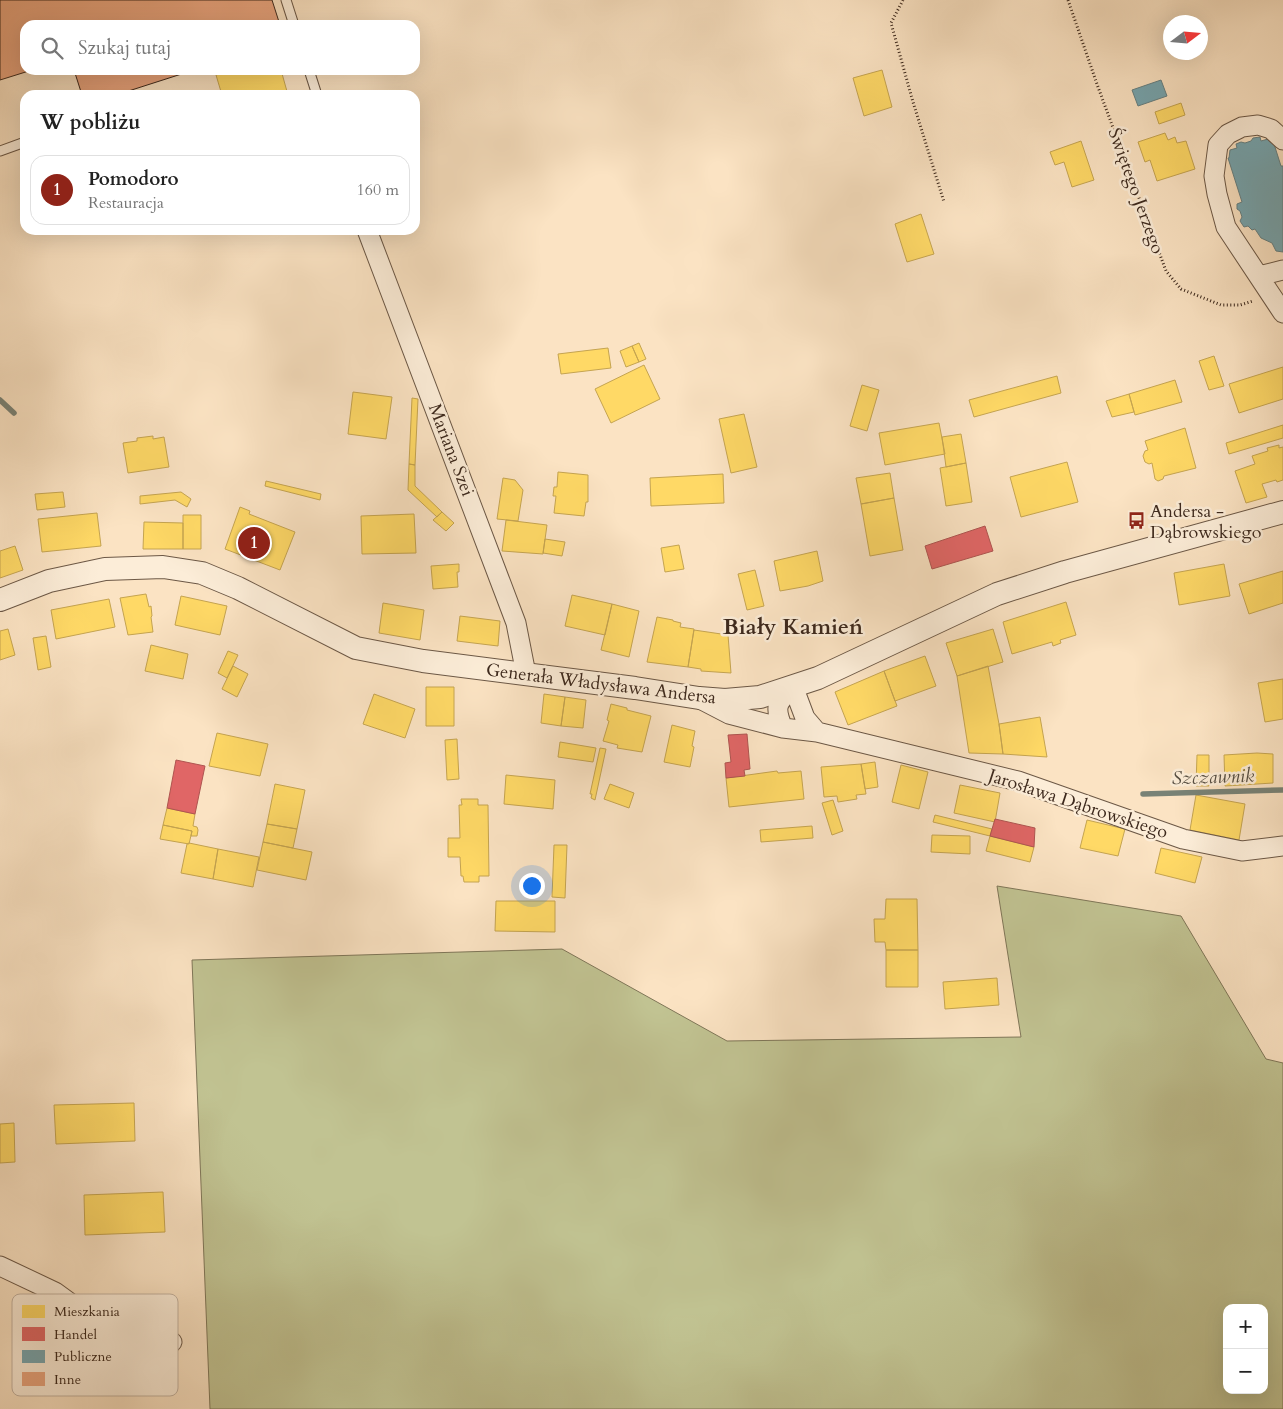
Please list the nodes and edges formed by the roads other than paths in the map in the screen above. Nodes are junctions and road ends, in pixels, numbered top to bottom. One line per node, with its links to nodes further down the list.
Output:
1 (286, 0): 2 (lane)
2 (292, 20)
3 (311, 75): 4 (lane)
4 (315, 90)
5 (1283, 140): 10 (street)
6 (20, 144): 7 (lane)
7 (0, 151)
8 (369, 235): 14 (street, Mariana Szei)
9 (1283, 270): 10 (street)
10 (1258, 276): 11 (street)
11 (1283, 313)
12 (1283, 512): 15 (street, Generała Władysława Andersa)
13 (0, 600): 14 (street, Generała Władysława Andersa)
14 (526, 674): 16 (street, Generała Władysława Andersa)
15 (793, 686): 16 (street, Generała Władysława Andersa); 17 (street); 18 (street)
16 (699, 698): 17 (street, Jarosława Dąbrowskiego)
17 (784, 728): 18 (street, Jarosława Dąbrowskiego)
18 (817, 732): 19 (street, Jarosława Dąbrowskiego)
19 (1283, 846)
20 (0, 1266): 21 (street)
21 (58, 1294)

